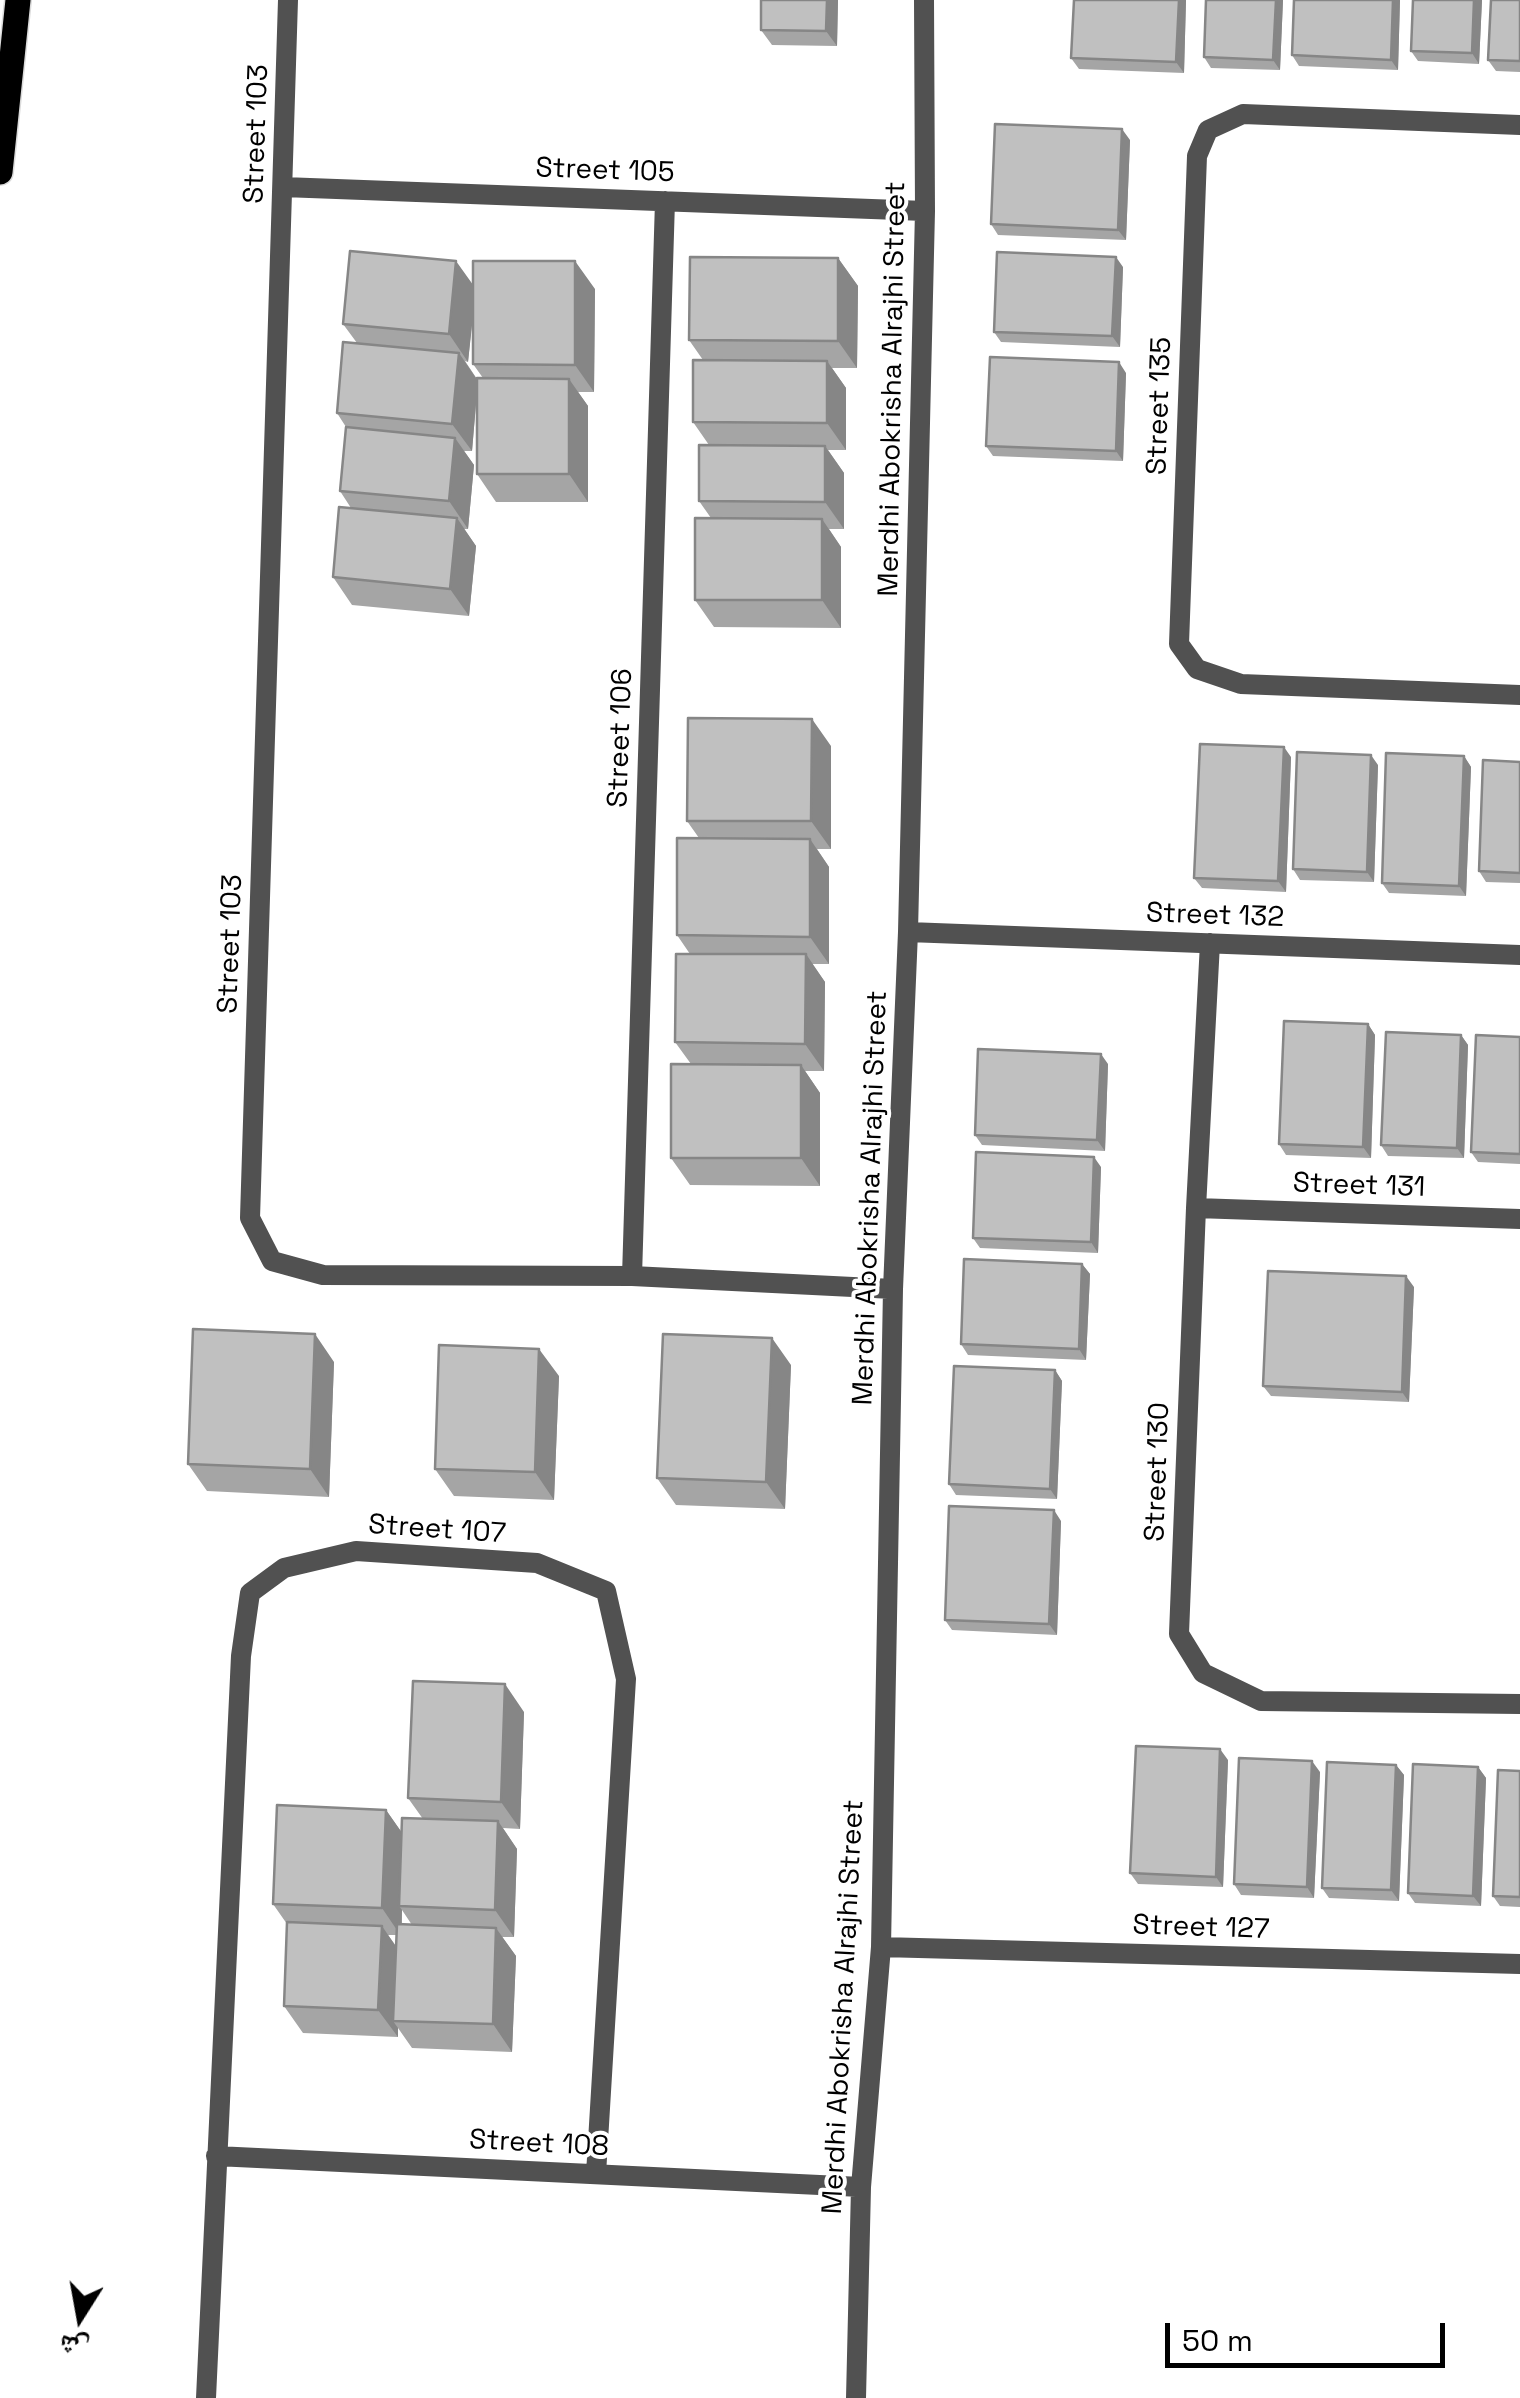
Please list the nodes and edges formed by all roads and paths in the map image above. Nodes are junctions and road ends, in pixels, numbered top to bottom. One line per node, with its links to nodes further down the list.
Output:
1 (18, 0): 5 (main road)
2 (288, 0): 6 (street, Street 103)
3 (924, 0): 8 (street, Merdhi Abokrisha Alrajhi Street)
4 (1520, 124): 9 (street, Street 135)
5 (0, 172)
6 (283, 187): 7 (street, Street 105); 15 (street, Street 103)
7 (665, 201): 8 (street, Street 105); 15 (street, Street 106)
8 (925, 211): 10 (street, Merdhi Abokrisha Alrajhi Street)
9 (1520, 695)
10 (908, 932): 11 (street, Street 132); 16 (street, Merdhi Abokrisha Alrajhi Street)
11 (1210, 944): 12 (street, Street 132); 13 (street, Street 130)
12 (1520, 955)
13 (1196, 1208): 14 (street, Street 131); 17 (street, Street 130)
14 (1520, 1220)
15 (632, 1276): 16 (street, Street 103)
16 (893, 1289): 18 (street, Merdhi Abokrisha Alrajhi Street)
17 (1520, 1704)
18 (881, 1947): 19 (street, Street 127); 22 (street, Merdhi Abokrisha Alrajhi Street)
19 (1520, 1964)
20 (216, 2156): 21 (street, Street 108); 21 (street, Street 107); 23 (street, Street 107)
21 (596, 2174): 22 (street, Street 108)
22 (861, 2187): 24 (street, Merdhi Abokrisha Alrajhi Street)
23 (206, 2398)
24 (856, 2398)

